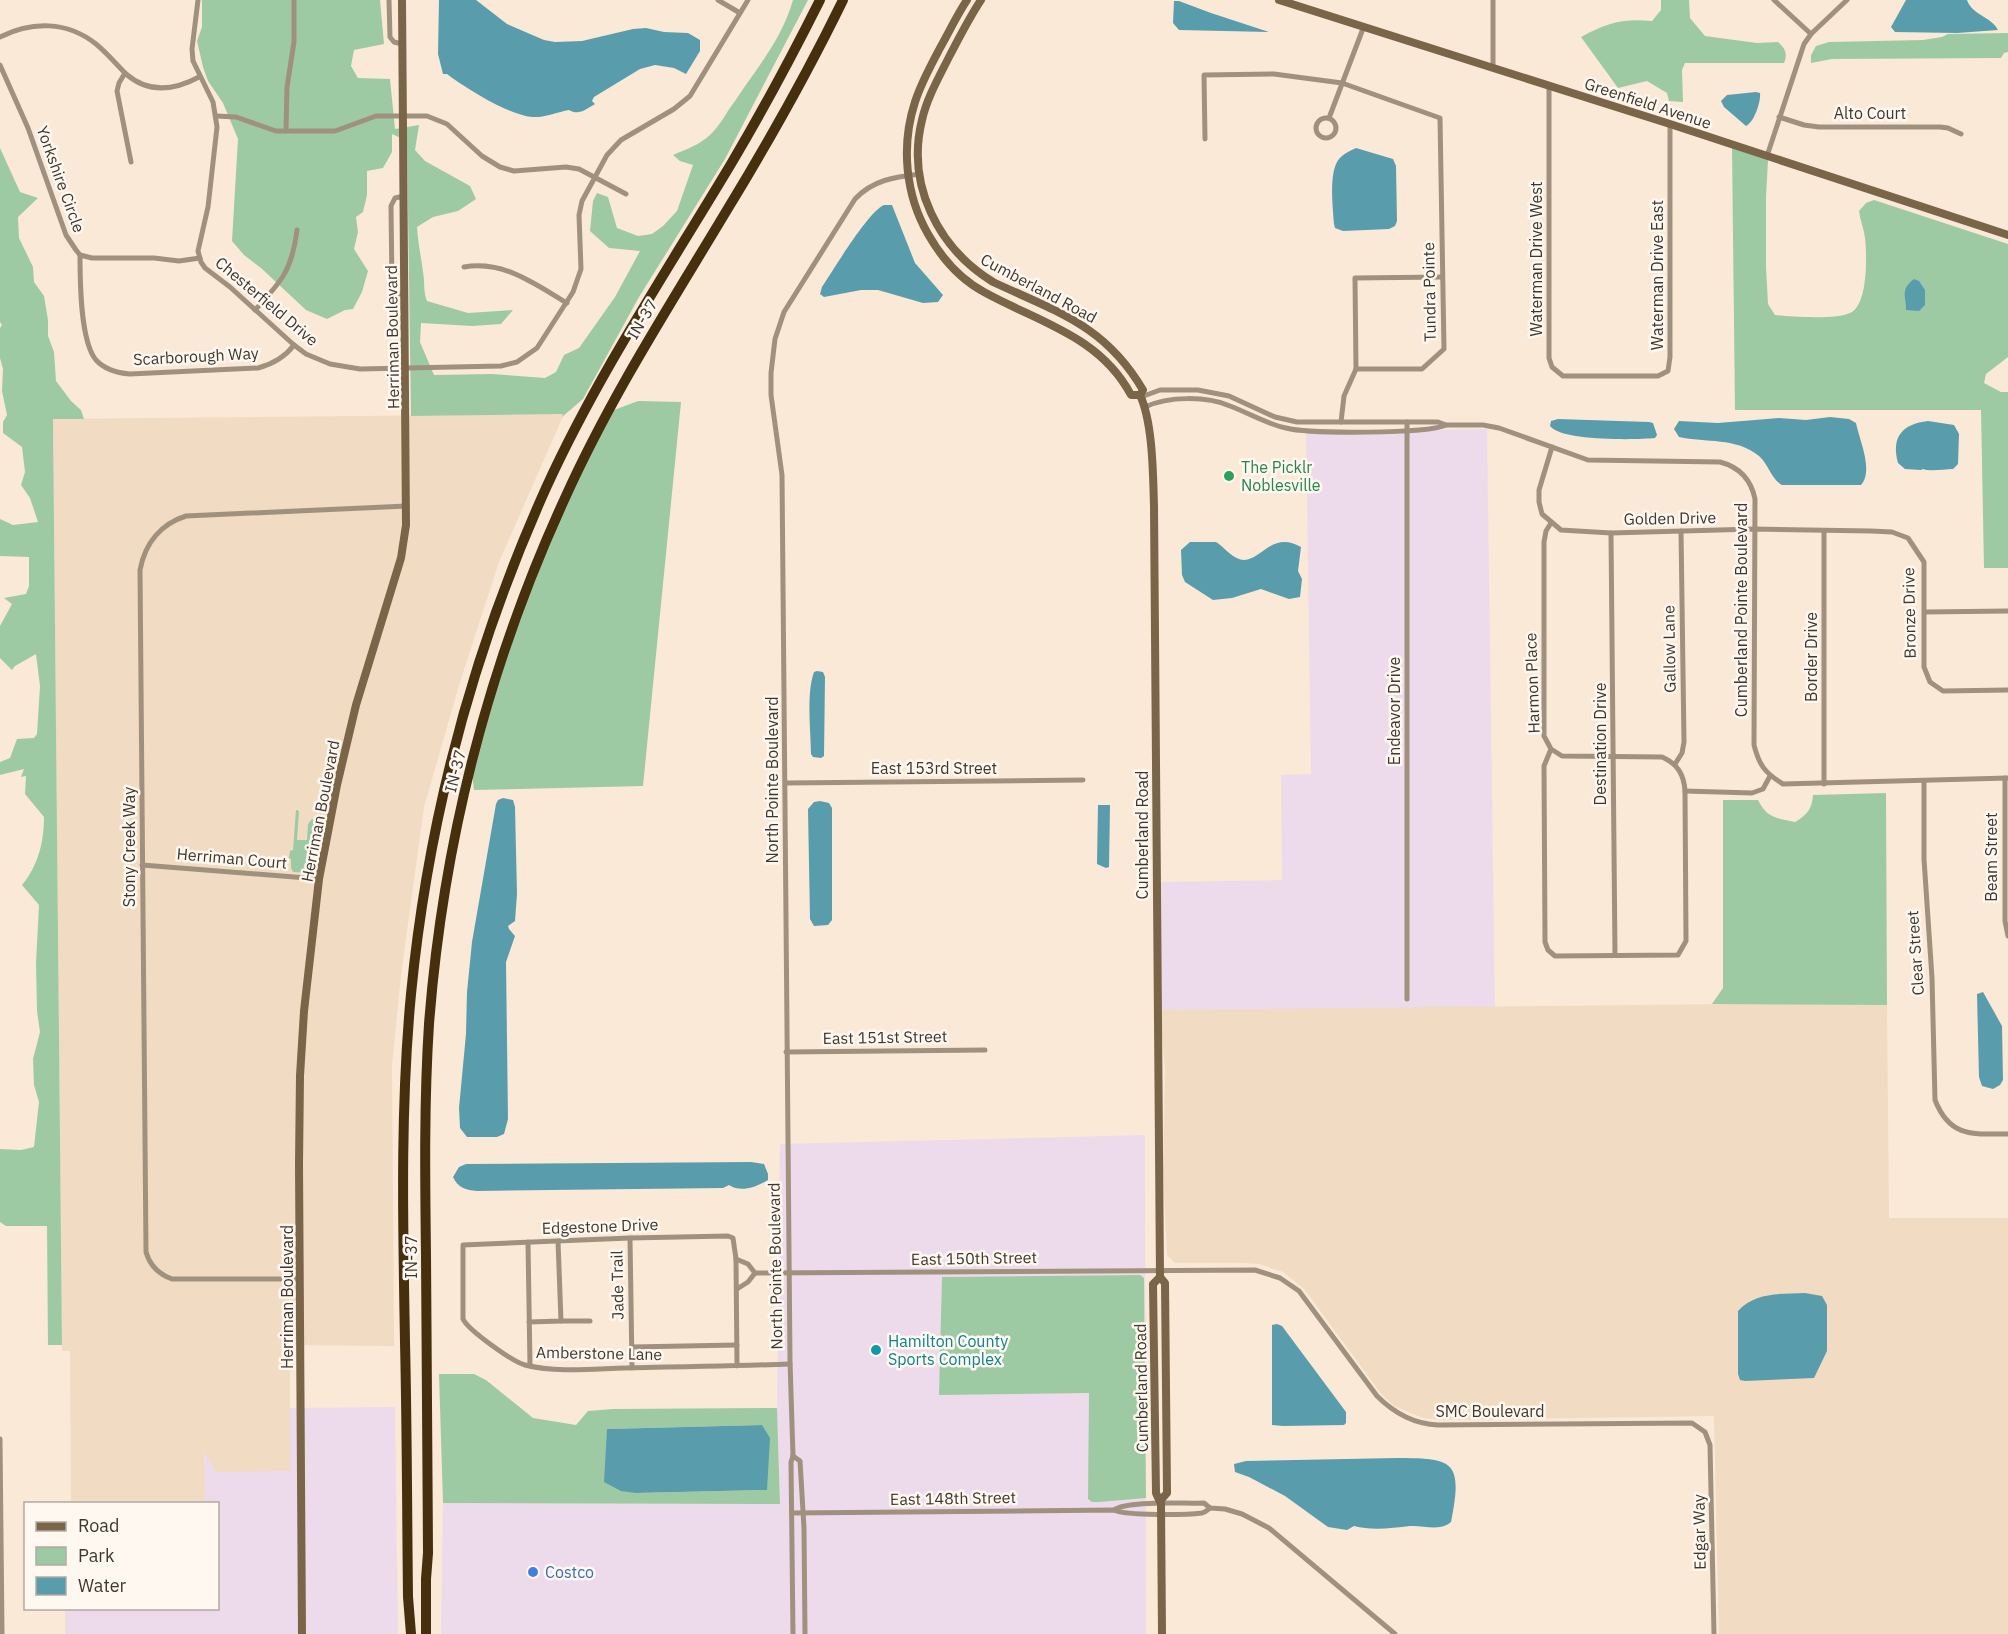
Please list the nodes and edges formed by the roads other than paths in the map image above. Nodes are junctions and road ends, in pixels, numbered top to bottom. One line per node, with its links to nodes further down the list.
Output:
1 (198, 0): 23 (street, Chesterfield Drive)
2 (294, 0): 31 (street)
3 (389, 0): 19 (street)
4 (402, 0): 19 (street, Herriman Boulevard)
5 (718, 0): 15 (street)
6 (748, 0): 15 (street, Chesterfield Drive)
7 (820, 0): 120 (highway, IN-37)
8 (843, 0): 118 (highway, IN-37)
9 (967, 0): 37 (street, Cumberland Road)
10 (981, 0): 36 (street, Cumberland Road)
11 (1280, 0): 16 (street, Greenfield Avenue)
12 (1493, 0): 21 (street)
13 (1774, 0): 17 (street)
14 (1846, 0): 17 (street)
15 (740, 13): 38 (street, Chesterfield Drive)
16 (1364, 26): 21 (street, Greenfield Avenue); 24 (street)
17 (1811, 33): 28 (street)
18 (0, 37): 22 (street)
19 (402, 44): 26 (street, Herriman Boulevard)
20 (0, 65): 43 (street, Yorkshire Circle)
21 (1493, 67): 25 (street, Greenfield Avenue)
22 (125, 73): 23 (street); 35 (street)
23 (199, 77): 27 (street, Chesterfield Drive)
24 (1342, 83): 29 (street); 33 (street); 46 (street, Tundra Pointe)
25 (1549, 85): 30 (street, Greenfield Avenue); 53 (street, Waterman Drive West)
26 (403, 115): 31 (street); 38 (street); 40 (street, Herriman Boulevard)
27 (216, 116): 31 (street); 44 (street, Chesterfield Drive)
28 (1779, 117): 32 (street, Alto Court); 34 (street)
29 (1329, 118)
30 (1670, 124): 34 (street, Greenfield Avenue); 53 (street, Waterman Drive East)
31 (286, 131)
32 (1960, 134)
33 (1205, 139)
34 (1767, 156): 42 (street, Greenfield Avenue)
35 (131, 162)
36 (920, 174): 37 (street, North Pointe Boulevard); 54 (street, Cumberland Road)
37 (908, 175): 54 (street, Cumberland Road); 78 (street, North Pointe Boulevard)
38 (594, 176): 39 (street); 48 (street, Chesterfield Drive)
39 (626, 194)
40 (404, 196): 47 (street, Herriman Boulevard); 47 (street)
41 (297, 230): 49 (street)
42 (2008, 235)
43 (80, 255): 44 (street, Yorkshire Circle); 50 (street, Scarborough Way)
44 (200, 258): 49 (street, Chesterfield Drive)
45 (464, 267): 48 (street)
46 (1442, 277): 52 (street, Tundra Pointe); 52 (street)
47 (405, 295): 51 (street, Herriman Boulevard)
48 (567, 303): 51 (street, Chesterfield Drive)
49 (255, 310): 50 (street, Chesterfield Drive)
50 (294, 345): 51 (street, Chesterfield Drive)
51 (405, 368): 61 (street, Herriman Boulevard)
52 (1356, 369): 56 (street)
53 (1615, 376)
54 (1141, 396): 55 (street, Cumberland Road); 56 (street, Cumberland Pointe Boulevard)
55 (1145, 407): 59 (street, Cumberland Pointe Boulevard); 95 (street, Cumberland Road)
56 (1341, 422): 57 (street, Cumberland Pointe Boulevard)
57 (1407, 422): 58 (street, Cumberland Pointe Boulevard); 59 (street, Endeavor Drive)
58 (1446, 425): 59 (street, Cumberland Pointe Boulevard); 60 (street, Cumberland Pointe Boulevard)
59 (1406, 431): 85 (street, Endeavor Drive)
60 (1552, 447): 62 (street); 63 (street, Cumberland Pointe Boulevard)
61 (407, 506): 81 (street, Stony Creek Way); 82 (street, Herriman Boulevard)
62 (1551, 523): 66 (street, Golden Drive); 71 (street, Harmon Place)
63 (1755, 530): 64 (street, Golden Drive); 65 (street, Golden Drive); 74 (street, Cumberland Pointe Boulevard)
64 (1681, 531): 66 (street, Golden Drive); 73 (street, Gallow Lane)
65 (1824, 531): 67 (street, Golden Drive); 79 (street, Border Drive)
66 (1611, 532): 72 (street, Destination Drive)
67 (1908, 538): 69 (street, Bronze Drive)
68 (2008, 611): 69 (street)
69 (1925, 612): 70 (street, Bronze Drive)
70 (2008, 690)
71 (1551, 749): 72 (street); 84 (street, Harmon Place)
72 (1613, 757): 73 (street); 84 (street, Destination Drive)
73 (1675, 764): 80 (street)
74 (1770, 776): 79 (street); 80 (street)
75 (2006, 778): 77 (street); 83 (street, Beam Street)
76 (1083, 780): 78 (street, East 153rd Street)
77 (1924, 781): 79 (street); 88 (street, Clear Street)
78 (786, 783): 87 (street, North Pointe Boulevard)
79 (1824, 784)
80 (1685, 791): 84 (street)
81 (142, 865): 82 (street, Herriman Court); 97 (street, Stony Creek Way)
82 (319, 879): 97 (street, Herriman Boulevard)
83 (2008, 936)
84 (1615, 955)
85 (1407, 999)
86 (985, 1050): 87 (street, East 151st Street)
87 (786, 1052): 96 (street, North Pointe Boulevard)
88 (2008, 1134)
89 (630, 1238): 90 (street, Edgestone Drive); 93 (street, Edgestone Drive); 103 (street, Jade Trail)
90 (558, 1241): 91 (street, Edgestone Drive); 99 (street)
91 (528, 1242): 92 (street, Edgestone Drive); 101 (street)
92 (463, 1245): 105 (street, Amberstone Lane)
93 (736, 1259): 94 (street); 98 (street)
94 (755, 1273): 96 (street, East 150th Street); 98 (street)
95 (1160, 1273): 96 (street, East 150th Street); 108 (street, SMC Boulevard); 112 (street, Cumberland Road)
96 (789, 1274): 104 (street, North Pointe Boulevard)
97 (300, 1279): 122 (street, Herriman Boulevard)
98 (737, 1289): 102 (street)
99 (561, 1321): 100 (street); 101 (street)
100 (590, 1321)
101 (529, 1322): 105 (street)
102 (737, 1345): 103 (street, Amberstone Lane); 106 (street)
103 (632, 1347): 107 (street, Jade Trail)
104 (790, 1364): 106 (street, Amberstone Lane); 110 (street, North Pointe Boulevard)
105 (530, 1366): 107 (street, Amberstone Lane)
106 (737, 1366): 107 (street, Amberstone Lane)
107 (632, 1368)
108 (1705, 1432): 131 (street, Edgar Way)
109 (0, 1439): 111 (street)
110 (793, 1456): 115 (street, North Pointe Boulevard); 116 (street, North Pointe Boulevard)
111 (0, 1486): 119 (street)
112 (1161, 1502): 113 (street, East 148th Street); 114 (street, East 148th Street); 117 (street, Cumberland Road)
113 (1210, 1508): 117 (street, East 148th Street); 130 (street, East 148th Street)
114 (1114, 1510): 116 (street, East 148th Street); 117 (street, East 148th Street)
115 (792, 1513): 116 (street, East 148th Street); 127 (street, North Pointe Boulevard)
116 (804, 1513): 128 (street, North Pointe Boulevard)
117 (1161, 1514): 129 (street, Cumberland Road)
118 (428, 1553): 125 (highway, IN-37); 126 (highway)
119 (0, 1576): 121 (street)
120 (408, 1597): 123 (highway); 124 (highway, IN-37)
121 (2, 1634)
122 (302, 1634)
123 (404, 1634)
124 (411, 1634)
125 (426, 1634)
126 (434, 1634)
127 (793, 1634)
128 (805, 1634)
129 (1162, 1634)
130 (1395, 1634)
131 (1714, 1634)

